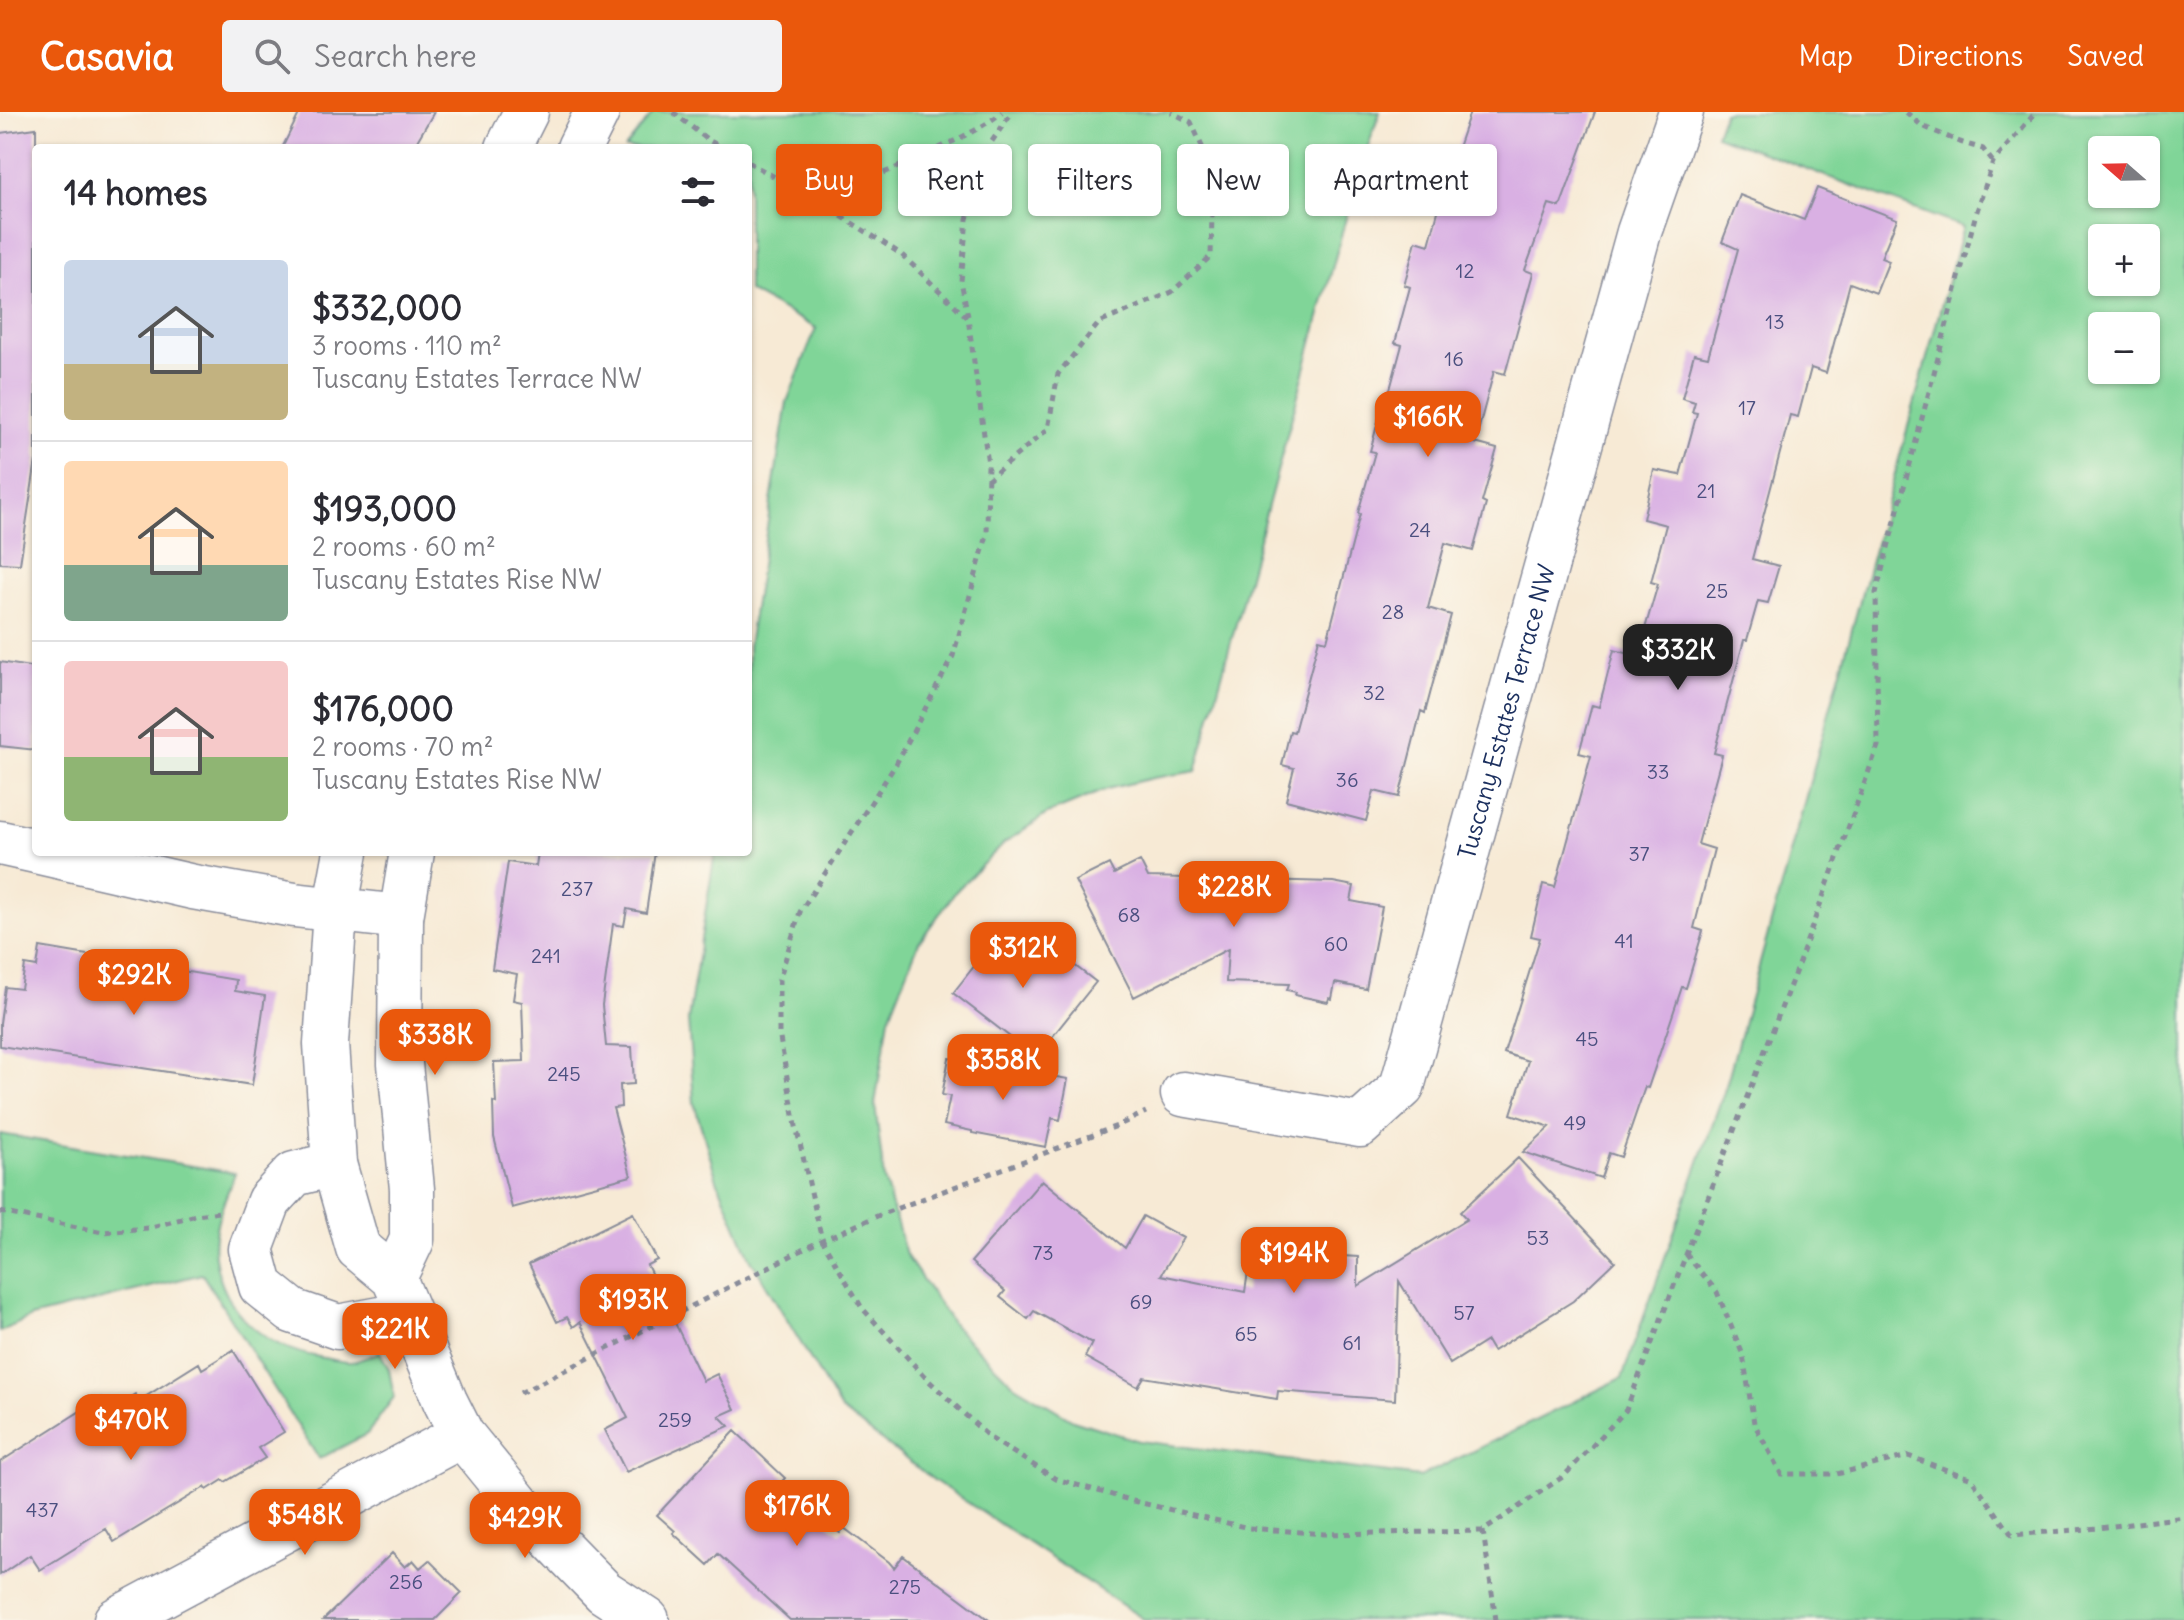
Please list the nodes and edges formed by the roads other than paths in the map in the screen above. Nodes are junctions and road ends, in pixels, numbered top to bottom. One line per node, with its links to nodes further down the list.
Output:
1 (526, 112): 4 (street)
2 (597, 112): 5 (street)
3 (1681, 112): 13 (street, Tuscany Estates Terrace NW)
4 (510, 144)
5 (581, 144)
6 (0, 843): 7 (street)
7 (32, 851)
8 (56, 856): 11 (street)
9 (345, 856): 11 (street)
10 (411, 856): 12 (street)
11 (335, 911): 12 (street); 14 (street)
12 (401, 917): 15 (street)
13 (1183, 1094)
14 (334, 1164): 15 (street); 15 (street)
15 (401, 1296): 16 (street)
16 (462, 1435): 17 (street); 18 (street)
17 (116, 1620)
18 (647, 1620)

